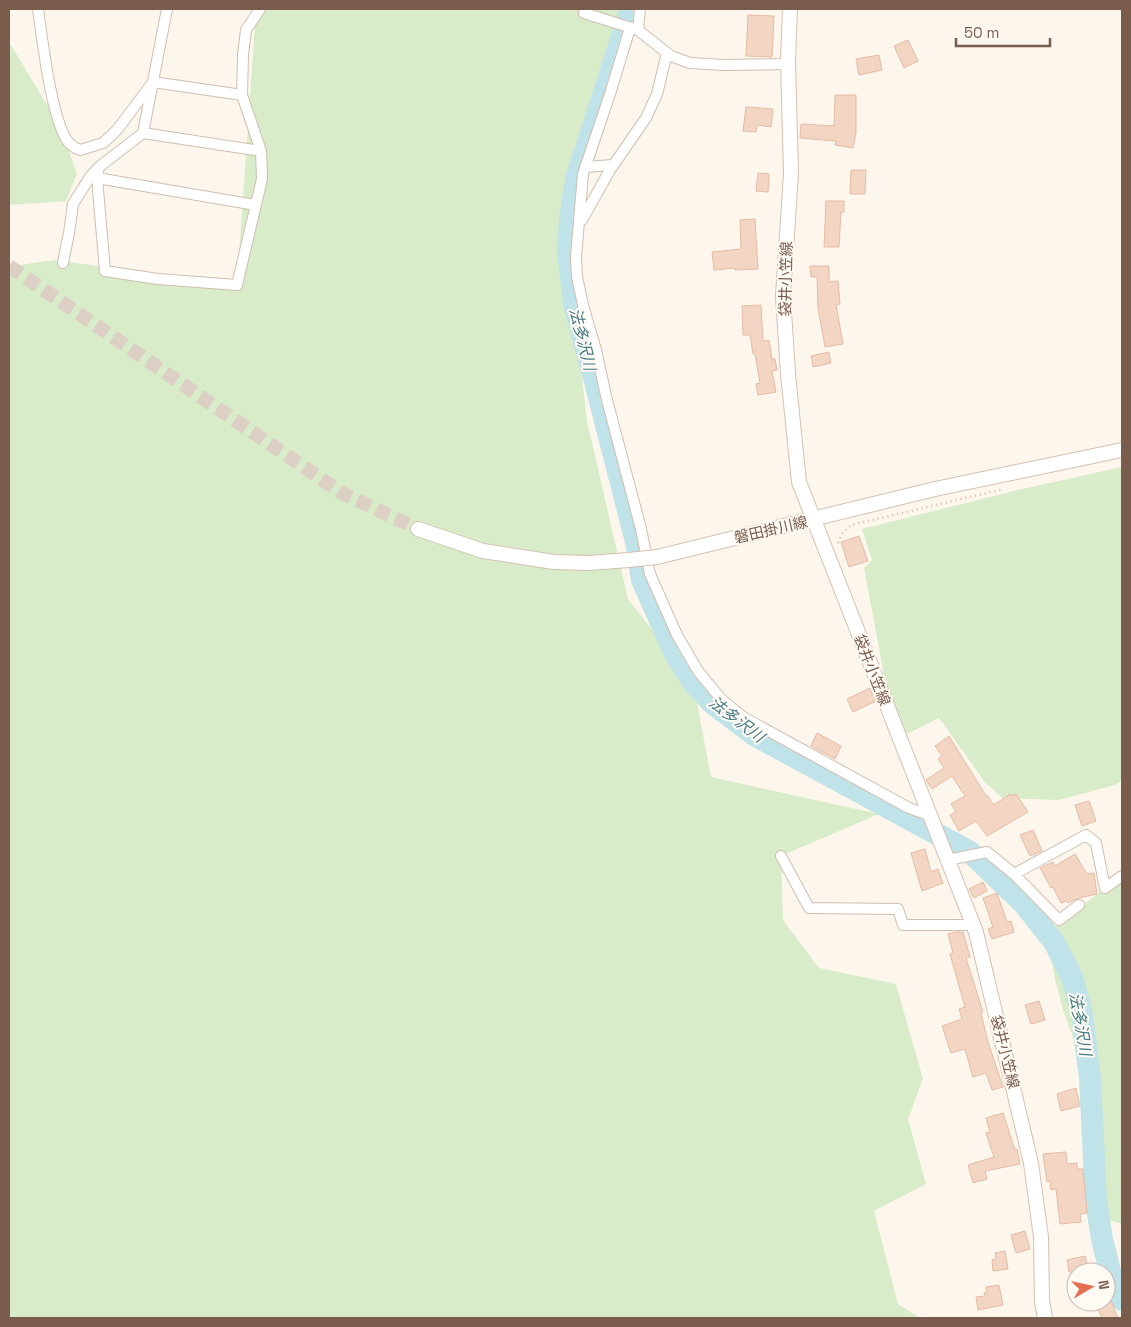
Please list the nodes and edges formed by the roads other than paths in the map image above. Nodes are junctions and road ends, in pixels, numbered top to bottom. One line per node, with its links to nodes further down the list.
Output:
1 (38, 9): 10 (street)
2 (168, 9): 10 (street)
3 (260, 9): 11 (street)
4 (640, 9): 7 (street)
5 (790, 9): 9 (main road, 袋井小笠線)
6 (584, 13): 7 (street)
7 (634, 29): 8 (street); 16 (street)
8 (667, 53): 9 (street); 14 (street)
9 (788, 64): 22 (main road, 袋井小笠線)
10 (152, 82): 11 (street); 12 (street)
11 (242, 95): 13 (street)
12 (143, 133): 13 (street); 15 (street)
13 (262, 151): 18 (street)
14 (614, 165): 16 (street); 19 (street)
15 (99, 167): 17 (street); 20 (street)
16 (585, 167): 19 (street)
17 (97, 178): 18 (street); 18 (street)
18 (256, 205)
19 (580, 222): 24 (street)
20 (63, 263)
21 (1122, 450): 22 (main road, 磐田掛川線)
22 (814, 520): 23 (main road, 磐田掛川線, bridge); 24 (main road, 袋井小笠線)
23 (418, 529)
24 (929, 815): 26 (main road, 袋井小笠線)
25 (780, 856): 30 (street)
26 (948, 860): 27 (street); 30 (main road, 袋井小笠線)
27 (1014, 874): 28 (street); 29 (street)
28 (1122, 876)
29 (1079, 905)
30 (973, 925): 31 (main road, 袋井小笠線)
31 (1045, 1318)

